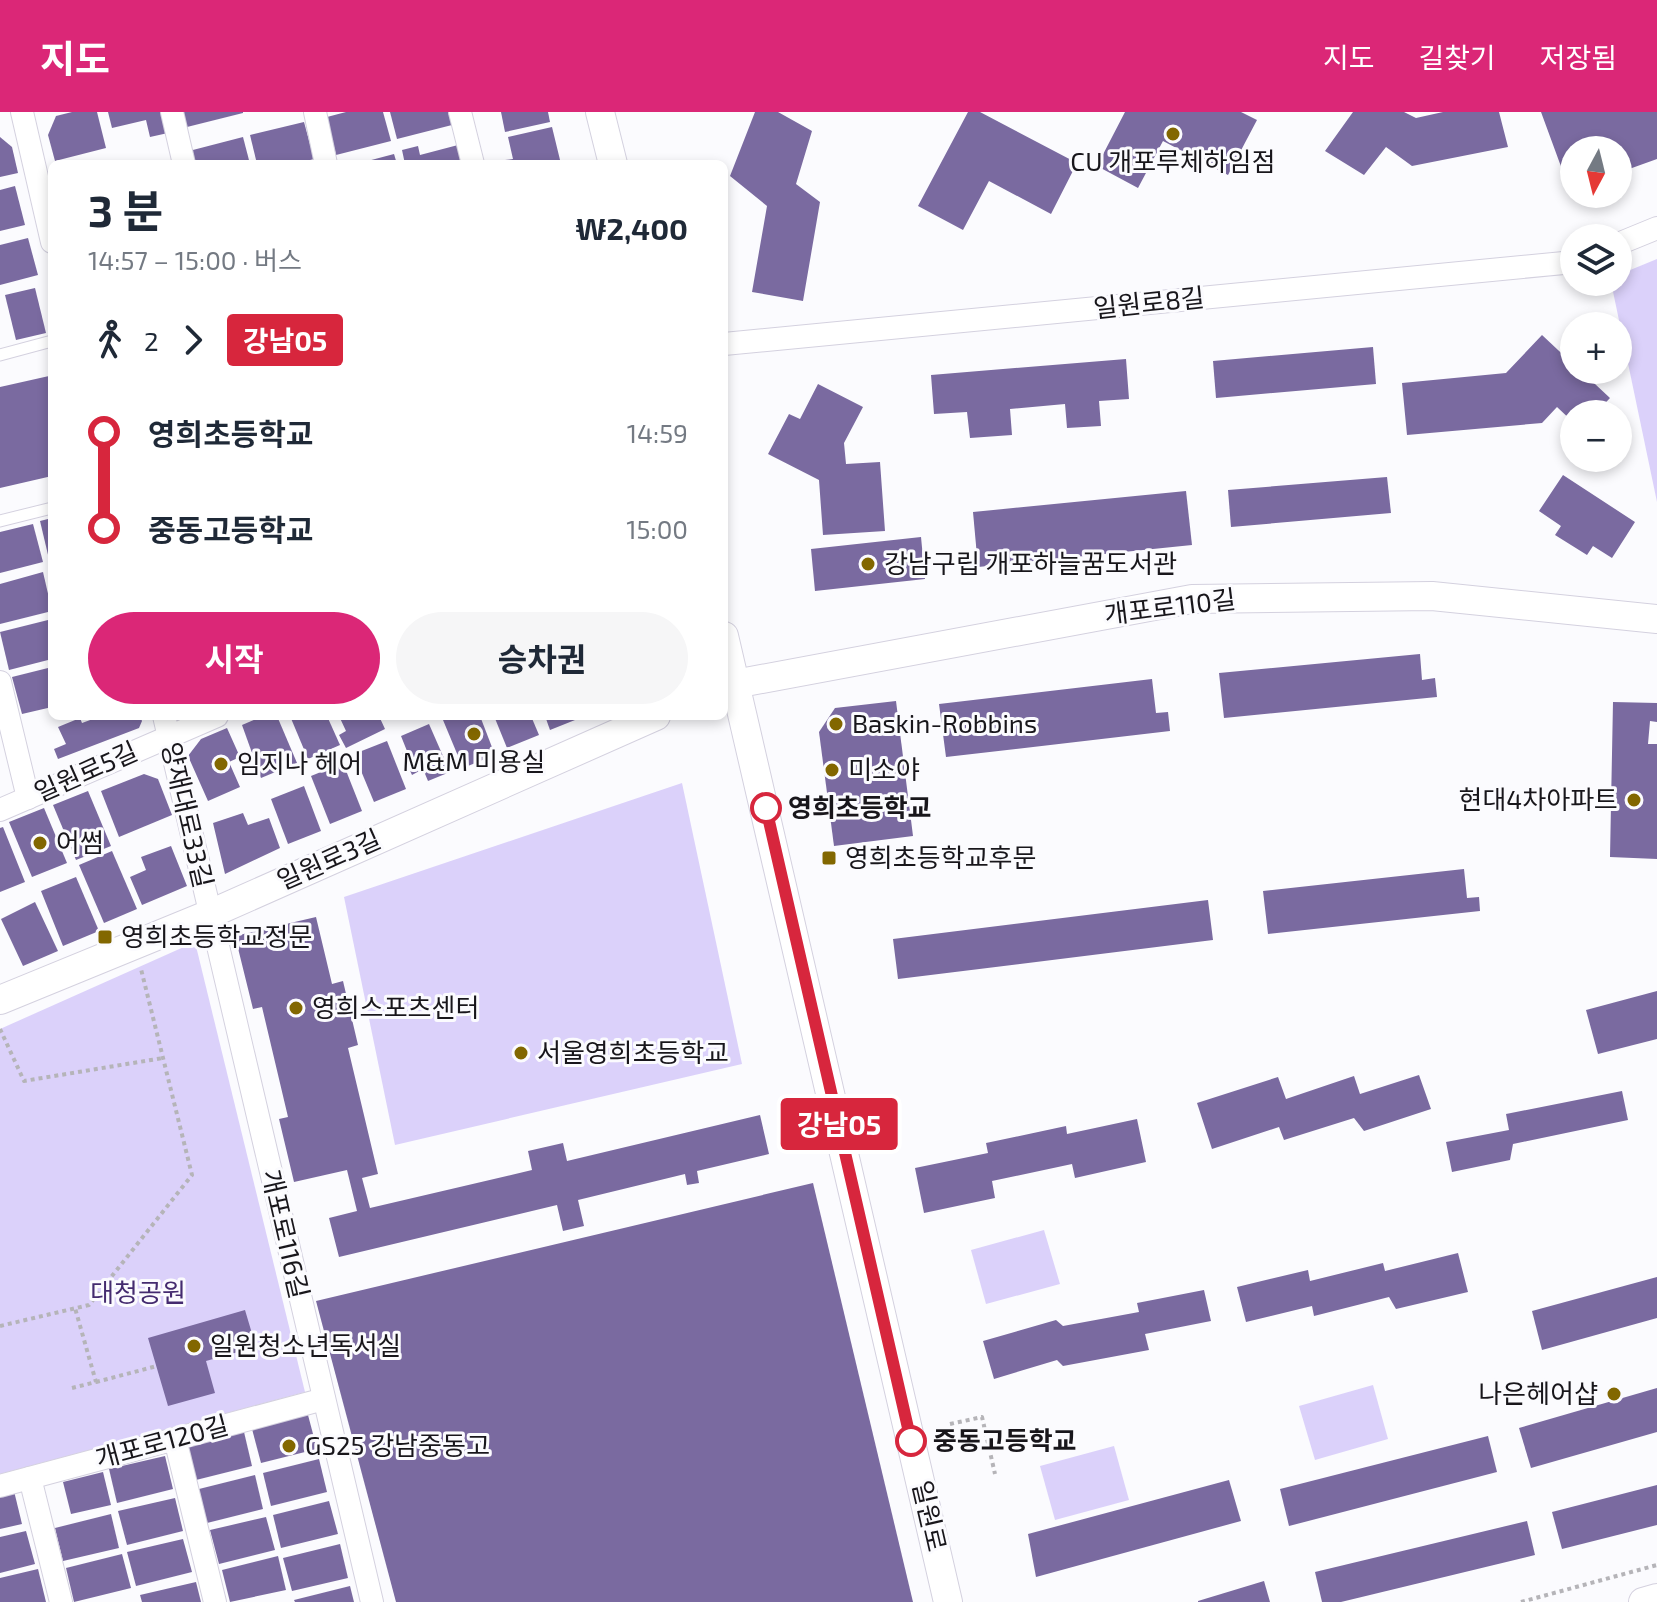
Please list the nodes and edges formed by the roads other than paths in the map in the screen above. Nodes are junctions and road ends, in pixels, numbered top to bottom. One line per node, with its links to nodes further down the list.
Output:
1 (11, 112): 7 (street)
2 (22, 112): 12 (street)
3 (172, 112): 8 (street)
4 (315, 112): 9 (street)
5 (460, 112): 10 (street)
6 (600, 112): 11 (street)
7 (0, 115)
8 (183, 160)
9 (325, 160)
10 (472, 160)
11 (612, 160)
12 (48, 225)
13 (1657, 228): 14 (street)
14 (1632, 238)
15 (1560, 263): 17 (street, 일원로8길)
16 (48, 342): 18 (lane)
17 (728, 344)
18 (0, 355)
19 (48, 509): 20 (lane)
20 (0, 521)
21 (1657, 619): 23 (street, 개포로110길)
22 (0, 682): 27 (street)
23 (730, 684): 39 (street, 일원로)
24 (197, 720): 26 (street, 일원로5길)
25 (647, 720): 29 (street, 일원로3길)
26 (166, 726): 27 (street, 일원로5길); 29 (street, 양재대로33길)
27 (28, 798): 28 (street, 일원로5길)
28 (0, 810)
29 (210, 914): 30 (street, 일원로3길); 31 (street, 개포로116길)
30 (0, 1000)
31 (324, 1399): 32 (street, 개포로120길); 38 (street, 개포로116길)
32 (175, 1439): 33 (street, 개포로120길); 37 (street)
33 (30, 1478): 34 (street, 개포로120길); 36 (street)
34 (0, 1486)
35 (1657, 1598): 40 (street)
36 (61, 1602)
37 (215, 1602)
38 (372, 1602)
39 (948, 1602)
40 (1643, 1602)

